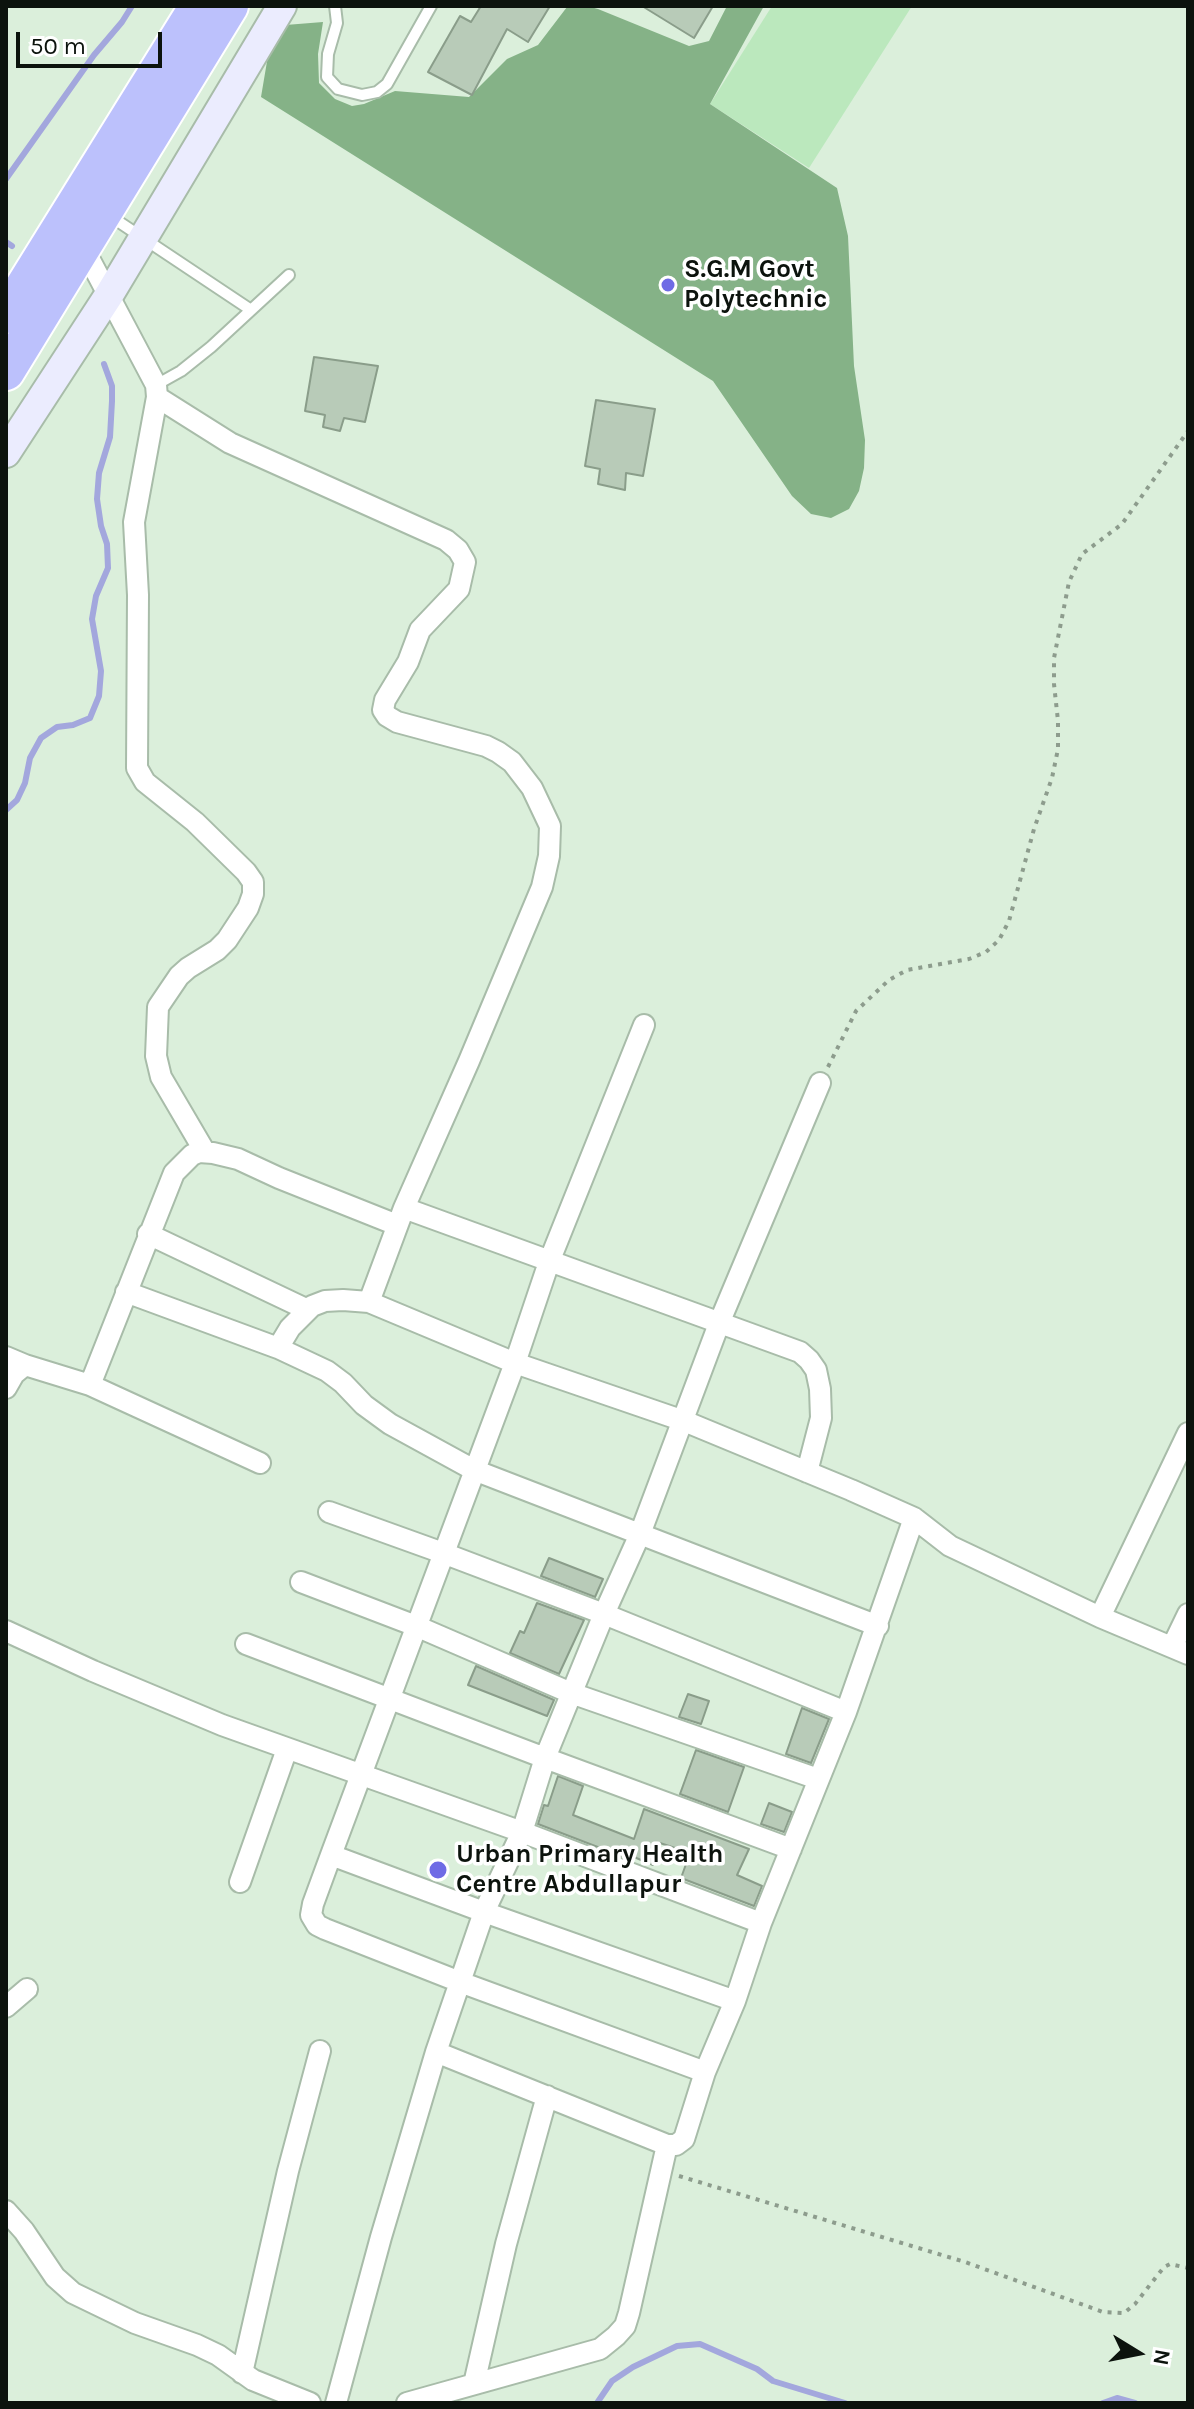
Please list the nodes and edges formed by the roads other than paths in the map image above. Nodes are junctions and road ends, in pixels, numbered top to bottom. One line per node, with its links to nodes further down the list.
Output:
1 (198, 6): 12 (highway)
2 (230, 6): 6 (highway)
3 (282, 6): 7 (street)
4 (335, 6): 5 (lane)
5 (431, 6)
6 (105, 213): 7 (lane); 8 (highway)
7 (143, 238): 10 (street); 11 (lane)
8 (83, 247): 10 (street); 13 (highway)
9 (289, 275): 11 (lane)
10 (109, 295): 14 (street); 15 (street)
11 (251, 310): 14 (lane)
12 (6, 315)
13 (6, 372)
14 (157, 391): 18 (street); 19 (street)
15 (6, 453)
16 (644, 1025): 21 (street)
17 (820, 1083): 25 (street)
18 (205, 1152): 19 (street); 20 (street)
19 (400, 1217): 21 (street); 23 (street)
20 (148, 1234): 22 (street); 24 (street)
21 (549, 1262): 25 (street); 28 (street)
22 (126, 1292): 26 (street); 29 (street)
23 (369, 1302): 24 (street); 28 (street)
24 (308, 1310): 26 (street)
25 (720, 1321): 31 (street); 35 (street)
26 (278, 1348): 34 (street)
27 (16, 1361): 29 (street); 30 (street)
28 (515, 1363): 31 (street); 34 (street)
29 (90, 1385): 33 (street)
30 (6, 1388)
31 (684, 1421): 35 (street); 38 (street)
32 (1188, 1433): 43 (street)
33 (260, 1463)
34 (474, 1470): 38 (street); 39 (street)
35 (807, 1472): 37 (street)
36 (329, 1512): 39 (street)
37 (914, 1518): 43 (street); 45 (street)
38 (640, 1534): 41 (street); 45 (street)
39 (443, 1553): 41 (street); 44 (street)
40 (301, 1582): 44 (street)
41 (604, 1614): 49 (street); 51 (street)
42 (1188, 1614): 48 (street)
43 (1100, 1617): 48 (street)
44 (416, 1626): 49 (street); 50 (street)
45 (878, 1626): 51 (street)
46 (6, 1631): 52 (street)
47 (246, 1644): 50 (street)
48 (1180, 1651)
49 (571, 1693): 53 (street); 55 (street)
50 (391, 1698): 53 (street); 54 (street)
51 (846, 1712): 55 (street)
52 (287, 1749): 54 (street); 59 (street)
53 (545, 1758): 56 (street); 57 (street)
54 (360, 1775): 56 (street); 58 (street)
55 (818, 1779): 57 (street)
56 (522, 1832): 60 (street); 61 (street)
57 (791, 1849): 61 (street)
58 (331, 1855): 60 (street); 62 (street)
59 (240, 1882)
60 (484, 1912): 62 (street); 64 (street)
61 (761, 1923): 64 (street)
62 (460, 1982): 67 (street); 68 (street)
63 (27, 1989): 65 (street)
64 (735, 2001): 68 (street)
65 (6, 2007)
66 (320, 2051): 72 (street)
67 (436, 2052): 69 (street); 75 (street)
68 (705, 2072): 70 (street)
69 (547, 2096): 70 (street); 73 (street)
70 (667, 2145): 73 (street)
71 (6, 2211): 72 (street)
72 (242, 2373): 74 (street)
73 (474, 2384): 76 (street)
74 (310, 2403)
75 (336, 2403)
76 (407, 2403)

